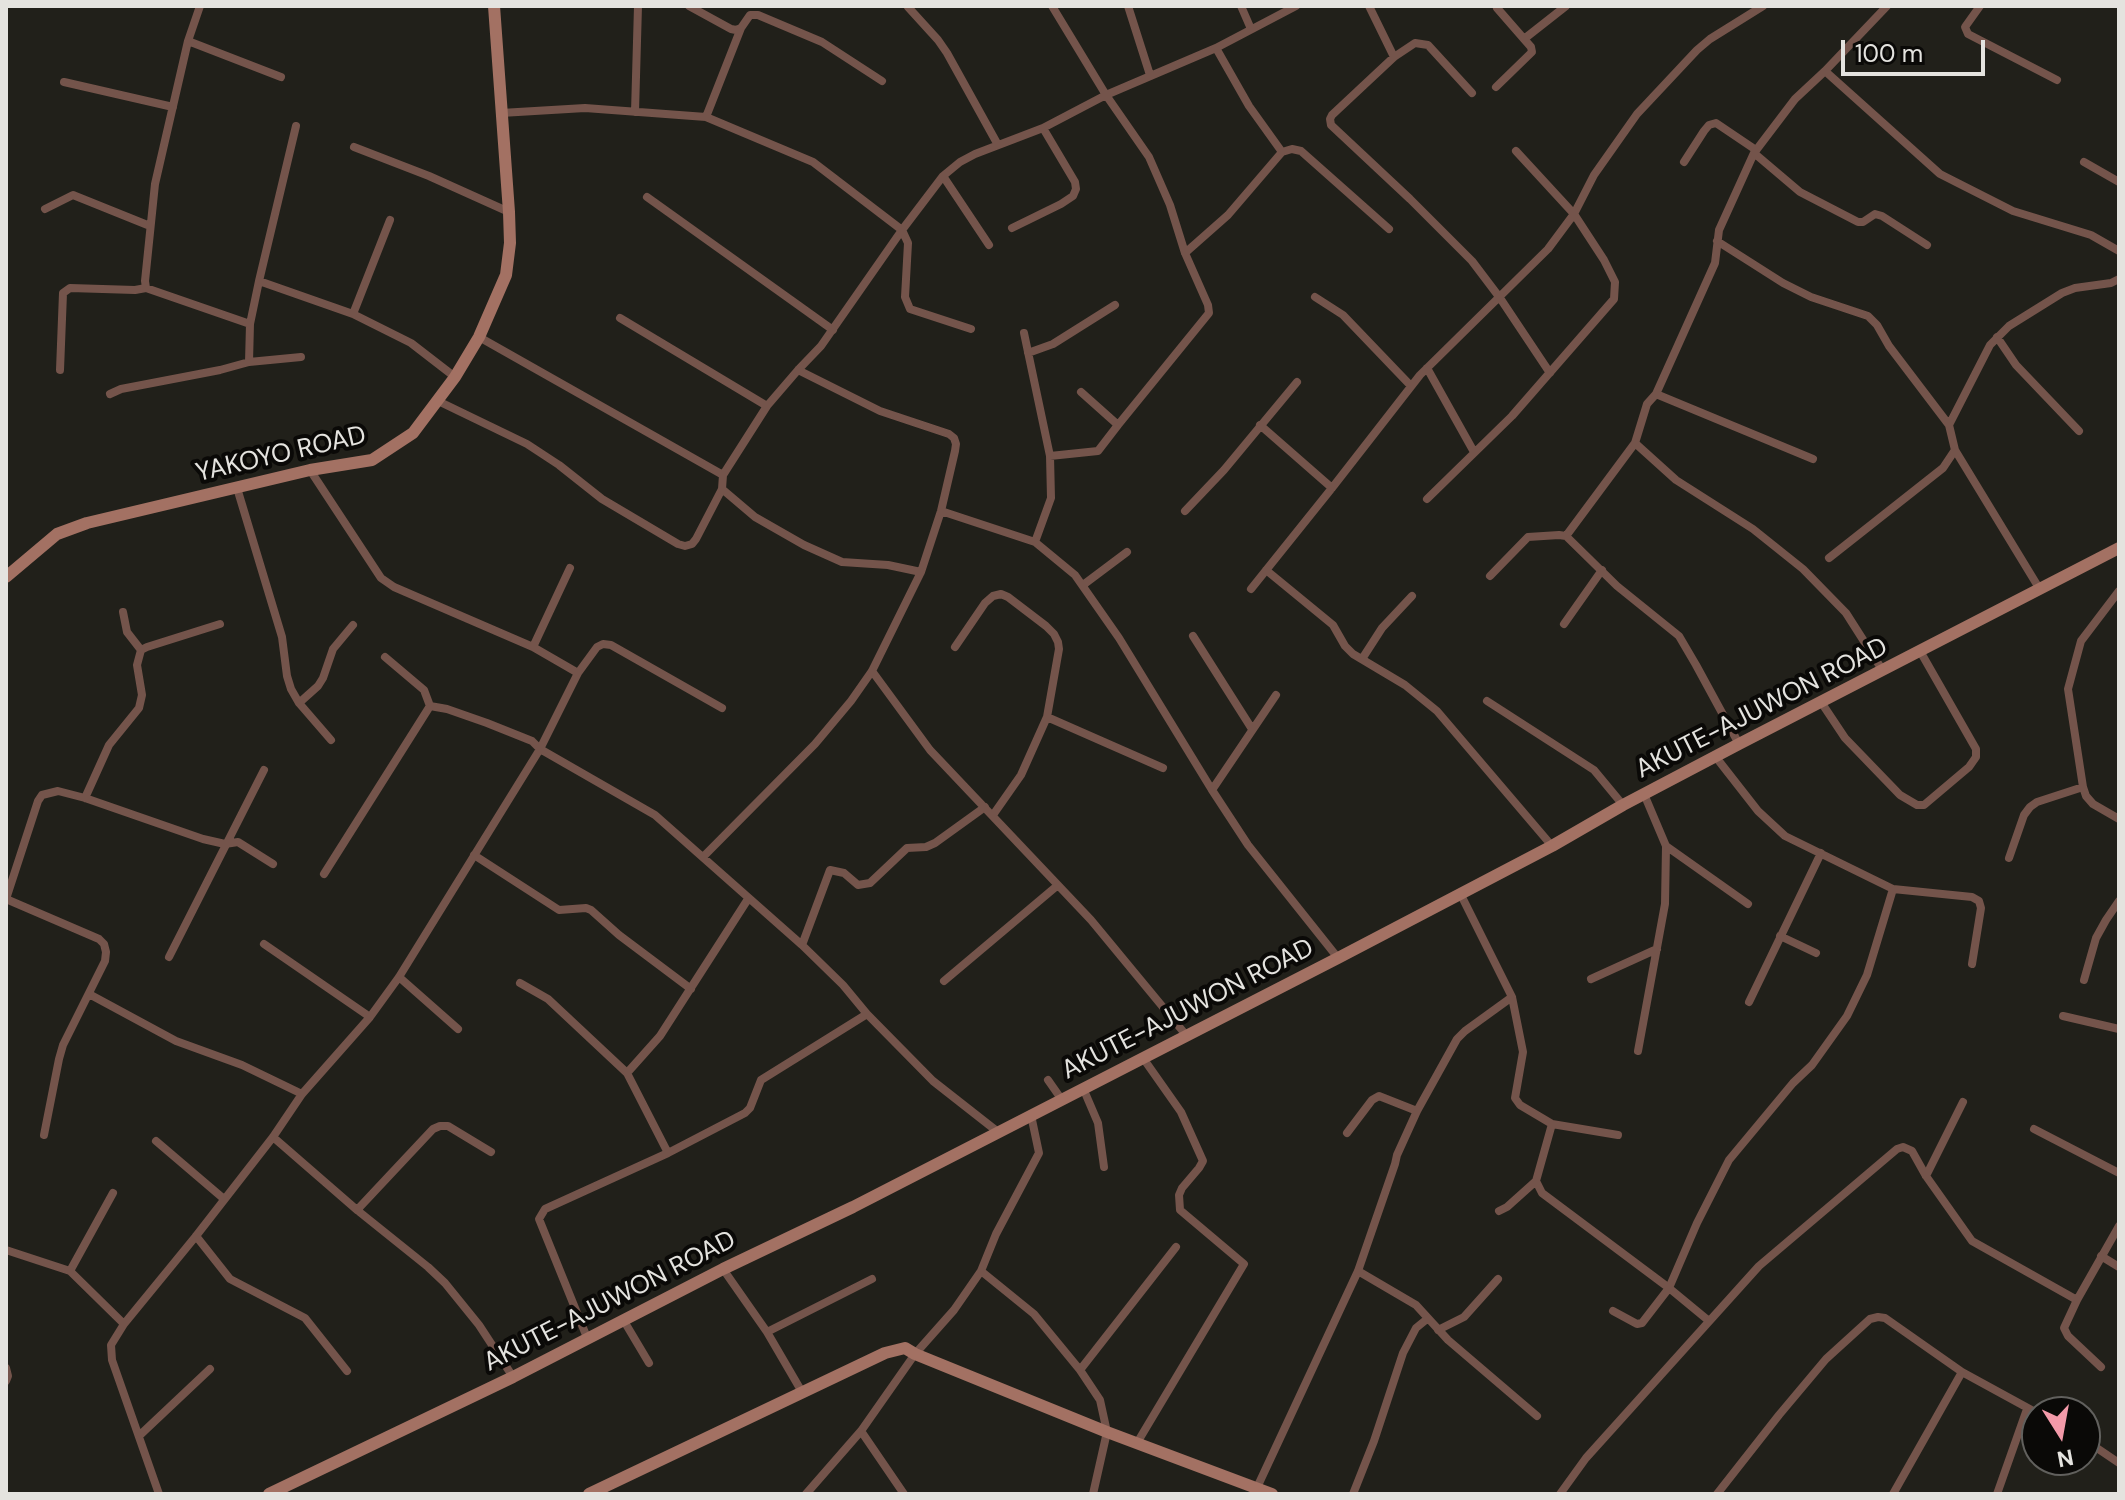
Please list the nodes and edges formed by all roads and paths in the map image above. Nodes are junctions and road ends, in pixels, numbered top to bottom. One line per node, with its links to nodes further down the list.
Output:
1 (200, 6): 19 (street)
2 (494, 6): 33 (main road, YAKOYO ROAD)
3 (638, 6): 32 (street)
4 (689, 6): 16 (street)
5 (1052, 6): 30 (street)
6 (1128, 6): 23 (street)
7 (1241, 6): 17 (street)
8 (1296, 6): 17 (street)
9 (1369, 6): 21 (street)
10 (1566, 6): 18 (street)
11 (1763, 6): 49 (street)
12 (1887, 6): 22 (street)
13 (1980, 6): 25 (street)
14 (908, 7): 37 (street)
15 (1497, 8): 18 (street)
16 (741, 28): 26 (street); 34 (street)
17 (1251, 29): 20 (street)
18 (1524, 39): 28 (street)
19 (188, 41): 24 (street); 31 (street)
20 (1216, 48): 23 (street); 40 (street)
21 (1394, 57): 29 (street); 64 (street)
22 (1825, 71): 41 (street); 58 (street)
23 (1150, 75): 30 (street)
24 (281, 77)
25 (2057, 80)
26 (882, 81)
27 (64, 82): 31 (street)
28 (1496, 87)
29 (1472, 93)
30 (1106, 95): 36 (street); 59 (street)
31 (173, 107): 51 (street)
32 (635, 112): 33 (street); 34 (street)
33 (501, 113): 48 (main road, YAKOYO ROAD)
34 (706, 117): 54 (street)
35 (296, 126): 61 (street)
36 (1043, 128): 37 (street); 52 (street)
37 (998, 145): 44 (street)
38 (354, 147): 48 (street)
39 (1516, 151): 49 (street)
40 (1282, 152): 53 (street); 59 (street)
41 (1755, 152): 42 (street); 55 (street); 57 (street)
42 (1684, 162)
43 (2084, 162): 45 (street)
44 (943, 176): 54 (street); 56 (street)
45 (2119, 182)
46 (647, 197): 70 (street)
47 (45, 209): 51 (street)
48 (509, 212): 72 (main road, YAKOYO ROAD)
49 (1574, 214): 64 (street); 80 (street)
50 (390, 220): 66 (street)
51 (150, 226): 62 (street)
52 (1012, 228)
53 (1389, 229)
54 (902, 230): 69 (street); 70 (street)
55 (1717, 241): 86 (street); 91 (street)
56 (989, 245)
57 (1927, 245)
58 (2119, 251)
59 (1185, 253): 89 (street)
60 (2119, 279): 73 (street)
61 (259, 281): 66 (street); 68 (street)
62 (146, 288): 68 (street); 78 (street)
63 (1315, 297): 83 (street)
64 (1500, 298): 77 (street); 80 (street)
65 (1115, 305): 74 (street)
66 (353, 314): 81 (street)
67 (620, 318): 88 (street)
68 (250, 324): 76 (street)
69 (971, 329)
70 (833, 330): 79 (street)
71 (1024, 333): 74 (street)
72 (479, 337): 81 (main road, YAKOYO ROAD); 99 (street)
73 (1997, 337): 91 (street); 92 (street)
74 (1028, 353): 96 (street)
75 (301, 357): 76 (street)
76 (249, 362): 85 (street)
77 (1427, 368): 83 (street); 95 (street)
78 (60, 370)
79 (798, 370): 88 (street); 104 (street)
80 (1550, 373): 95 (street)
81 (455, 377): 87 (main road, YAKOYO ROAD)
82 (1297, 382): 90 (street)
83 (1411, 386): 101 (street)
84 (1081, 392): 89 (street)
85 (110, 394)
86 (1656, 394): 93 (street); 97 (street)
87 (438, 401): 98 (main road, YAKOYO ROAD); 102 (street)
88 (767, 406): 99 (street)
89 (1118, 425): 96 (street)
90 (1260, 425): 101 (street); 105 (street)
91 (1949, 425): 94 (street)
92 (2079, 431)
93 (1635, 443): 106 (street); 134 (street)
94 (1955, 450): 110 (street); 118 (street)
95 (1474, 452): 103 (street)
96 (1050, 456): 107 (street)
97 (1813, 459)
98 (310, 470): 100 (main road, YAKOYO ROAD); 127 (street)
99 (723, 475): 102 (street)
100 (237, 488): 116 (main road, YAKOYO ROAD); 139 (street)
101 (1332, 488): 112 (street)
102 (722, 489): 114 (street)
103 (1427, 499)
104 (941, 511): 107 (street); 114 (street)
105 (1185, 511)
106 (1566, 536): 113 (street); 115 (street)
107 (1035, 542): 117 (street)
108 (2119, 548): 118 (main road, AKUTE-AJUWON ROAD)
109 (1127, 552): 117 (street)
110 (1829, 558)
111 (570, 568): 127 (street)
112 (1266, 570): 119 (street); 132 (street)
113 (1602, 570): 124 (street); 145 (street)
114 (921, 572): 133 (street)
115 (1490, 576)
116 (6, 577)
117 (1083, 585): 151 (street)
118 (2039, 588): 130 (main road, AKUTE-AJUWON ROAD)
119 (1251, 589)
120 (2119, 591): 150 (street)
121 (1412, 596): 132 (street)
122 (123, 612): 129 (street)
123 (220, 624): 129 (street)
124 (1564, 624)
125 (353, 625): 139 (street)
126 (1193, 636): 143 (street)
127 (533, 647): 135 (street)
128 (955, 647): 142 (street)
129 (141, 650): 153 (street)
130 (1920, 651): 134 (main road, AKUTE-AJUWON ROAD); 138 (street)
131 (385, 657): 140 (street)
132 (1362, 659): 159 (street)
133 (872, 671): 155 (street); 163 (street)
134 (1883, 671): 138 (main road, AKUTE-AJUWON ROAD)
135 (578, 673): 141 (street); 146 (street)
136 (1276, 695): 143 (street)
137 (1487, 701): 154 (street)
138 (1821, 702): 145 (main road, AKUTE-AJUWON ROAD)
139 (299, 703): 144 (street)
140 (430, 706): 146 (street); 166 (street)
141 (722, 708)
142 (1047, 717): 148 (street); 156 (street)
143 (1252, 729): 151 (street)
144 (331, 740)
145 (1739, 744): 147 (main road, AKUTE-AJUWON ROAD)
146 (540, 749): 162 (street); 163 (street)
147 (1715, 756): 152 (main road, AKUTE-AJUWON ROAD); 161 (street)
148 (1163, 768)
149 (264, 770): 158 (street)
150 (2083, 787): 157 (street); 164 (street)
151 (1212, 790): 180 (street)
152 (1644, 794): 154 (main road, AKUTE-AJUWON ROAD); 160 (street)
153 (85, 798): 158 (street); 170 (street)
154 (1623, 805): 159 (main road, AKUTE-AJUWON ROAD)
155 (985, 807): 156 (street); 176 (street)
156 (993, 815): 167 (street)
157 (2119, 819)
158 (225, 844): 165 (street); 179 (street)
159 (1552, 846): 169 (main road, AKUTE-AJUWON ROAD)
160 (1666, 846): 173 (street); 177 (street)
161 (1821, 853): 168 (street); 174 (street)
162 (474, 855): 182 (street); 187 (street)
163 (703, 857): 171 (street)
164 (2009, 858)
165 (273, 864)
166 (324, 874)
167 (1058, 885): 185 (street); 196 (street)
168 (1893, 889): 181 (street); 237 (street)
169 (1460, 893): 180 (main road, AKUTE-AJUWON ROAD); 189 (street)
170 (6, 899): 188 (street)
171 (748, 899): 176 (street); 187 (street)
172 (2119, 901): 184 (street)
173 (1748, 904)
174 (1780, 936): 178 (street); 190 (street)
175 (264, 944): 193 (street)
176 (802, 945): 191 (street)
177 (1657, 949): 183 (street); 197 (street)
178 (1816, 953)
179 (169, 957)
180 (1338, 958): 196 (main road, AKUTE-AJUWON ROAD)
181 (1972, 964)
182 (399, 977): 193 (street); 194 (street)
183 (1591, 979)
184 (2084, 980)
185 (944, 981)
186 (520, 983): 199 (street)
187 (691, 989): 199 (street)
188 (89, 994): 202 (street); 211 (street)
189 (1512, 997): 205 (street); 207 (street)
190 (1749, 1002)
191 (867, 1014): 209 (street); 216 (street)
192 (2063, 1016): 195 (street)
193 (370, 1017): 202 (street)
194 (458, 1029)
195 (2119, 1029)
196 (1186, 1035): 198 (main road, AKUTE-AJUWON ROAD)
197 (1638, 1051)
198 (1143, 1058): 201 (main road, AKUTE-AJUWON ROAD); 264 (street)
199 (627, 1073): 216 (street)
200 (1048, 1080): 203 (street)
201 (1083, 1088): 203 (main road, AKUTE-AJUWON ROAD); 217 (street)
202 (302, 1094): 213 (street)
203 (1062, 1100): 206 (main road, AKUTE-AJUWON ROAD)
204 (1963, 1102): 219 (street)
205 (1417, 1111): 210 (street); 234 (street)
206 (1031, 1115): 209 (main road, AKUTE-AJUWON ROAD); 233 (street)
207 (1552, 1124): 212 (street); 220 (street)
208 (2034, 1129): 218 (street)
209 (998, 1132): 231 (main road, AKUTE-AJUWON ROAD)
210 (1347, 1133)
211 (44, 1135)
212 (1618, 1135)
213 (273, 1137): 222 (street); 223 (street)
214 (156, 1141): 222 (street)
215 (491, 1152): 223 (street)
216 (668, 1153): 246 (street)
217 (1104, 1167)
218 (2119, 1173)
219 (1926, 1176): 238 (street); 242 (street)
220 (1536, 1181): 224 (street); 237 (street)
221 (113, 1193): 232 (street)
222 (224, 1199): 226 (street)
223 (357, 1210): 255 (street)
224 (1499, 1211)
225 (2119, 1226): 229 (street)
226 (196, 1236): 243 (street); 253 (street)
227 (1176, 1247): 252 (street)
228 (6, 1250): 232 (street)
229 (2101, 1256): 230 (street); 238 (street)
230 (2119, 1267)
231 (723, 1269): 241 (main road, AKUTE-AJUWON ROAD); 245 (street)
232 (70, 1271): 243 (street)
233 (981, 1271): 247 (street); 252 (street)
234 (1358, 1271): 240 (street); 267 (street)
235 (872, 1279): 245 (street)
236 (1498, 1279): 244 (street)
237 (1669, 1288): 239 (street); 242 (street)
238 (2077, 1300): 249 (street)
239 (1613, 1311)
240 (1427, 1319): 244 (street); 275 (street)
241 (624, 1321): 246 (main road, AKUTE-AJUWON ROAD); 248 (street)
242 (1709, 1321): 276 (street)
243 (124, 1324): 263 (street)
244 (1438, 1330): 259 (street)
245 (767, 1332): 257 (street)
246 (588, 1340): 255 (main road, AKUTE-AJUWON ROAD)
247 (915, 1354): 257 (main road); 261 (street); 262 (main road)
248 (649, 1363)
249 (2101, 1367)
250 (6, 1368): 256 (street)
251 (210, 1369): 263 (street)
252 (1080, 1370): 262 (street)
253 (347, 1371)
254 (1962, 1372): 258 (street); 277 (street); 278 (street)
255 (513, 1377): 268 (main road, AKUTE-AJUWON ROAD)
256 (6, 1381)
257 (802, 1392): 270 (main road)
258 (2021, 1406)
259 (1537, 1416)
260 (2021, 1426): 279 (street)
261 (861, 1431): 271 (street); 272 (street)
262 (1107, 1432): 264 (main road); 273 (street)
263 (140, 1435): 269 (street)
264 (1137, 1443): 267 (main road)
265 (2101, 1451): 266 (street)
266 (2119, 1463)
267 (1256, 1491): 274 (main road)
268 (274, 1493)
269 (159, 1494)
270 (589, 1494)
271 (806, 1494)
272 (904, 1494)
273 (1093, 1494)
274 (1272, 1494)
275 (1353, 1494)
276 (1560, 1494)
277 (1717, 1494)
278 (1893, 1494)
279 (1997, 1494)

